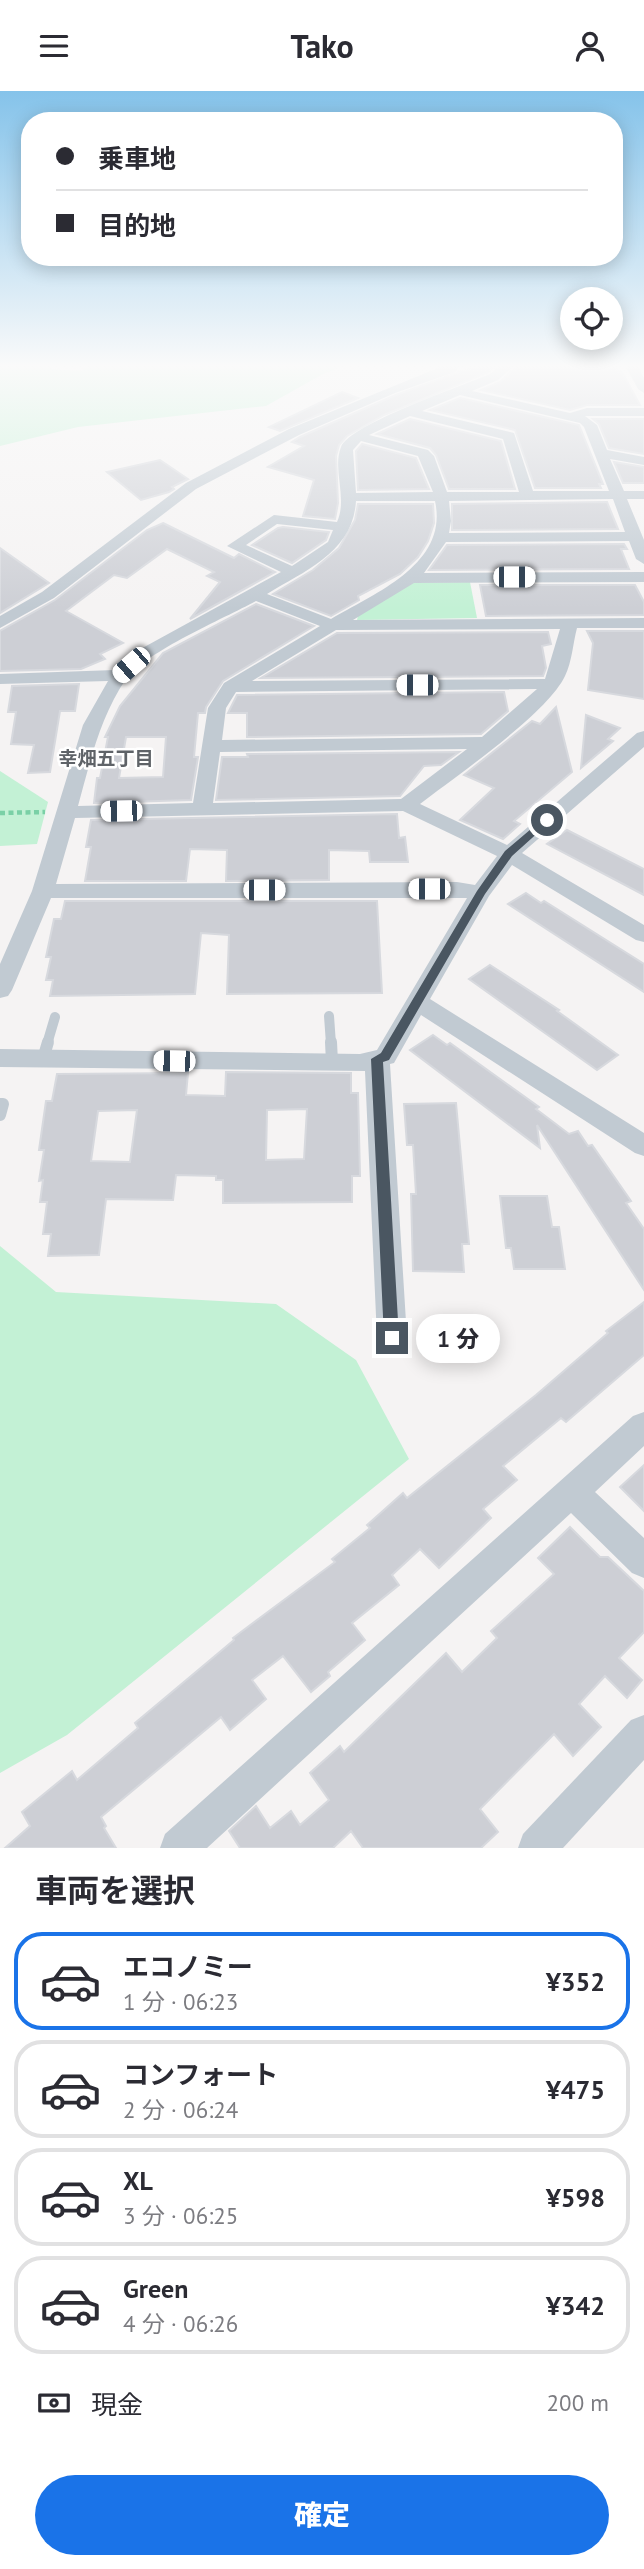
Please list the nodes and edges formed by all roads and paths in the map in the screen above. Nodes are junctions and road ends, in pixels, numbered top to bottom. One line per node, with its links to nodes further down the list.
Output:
1 (269, 445): 23 (street)
2 (349, 445): 12 (street)
3 (392, 445): 10 (street)
4 (512, 445): 11 (street)
5 (598, 445): 6 (street)
6 (601, 453): 7 (street); 8 (street)
7 (644, 461)
8 (618, 495): 9 (street); 11 (street); 14 (street)
9 (644, 495)
10 (442, 496): 11 (street); 12 (street); 15 (street)
11 (527, 496)
12 (349, 497): 13 (street)
13 (343, 527): 17 (street); 17 (street)
14 (635, 536): 15 (street); 16 (street)
15 (442, 538): 19 (street)
16 (644, 558)
17 (293, 572): 20 (street)
18 (644, 577): 19 (street)
19 (411, 578): 24 (street)
20 (255, 595): 24 (street); 25 (street)
21 (570, 623): 22 (street); 24 (street); 27 (street)
22 (644, 623)
23 (0, 624)
24 (332, 625): 28 (street)
25 (120, 675): 26 (street); 34 (street)
26 (0, 679)
27 (550, 684): 28 (street); 30 (street)
28 (230, 687): 31 (street)
29 (642, 741): 36 (street)
30 (487, 743): 31 (street); 32 (street)
31 (212, 746): 33 (street)
32 (405, 805): 33 (street); 36 (street)
33 (202, 809): 34 (street)
34 (67, 812): 35 (path); 37 (street)
35 (0, 813)
36 (509, 854): 38 (street); 39 (street)
37 (43, 891): 38 (street); 40 (street)
38 (481, 893): 41 (street)
39 (644, 935)
40 (0, 990)
41 (419, 1003): 46 (street); 50 (street)
42 (329, 1016): 47 (lane)
43 (55, 1017): 45 (lane)
44 (0, 1058): 45 (street)
45 (43, 1059): 47 (street)
46 (377, 1059): 47 (street); 51 (street)
47 (332, 1062)
48 (0, 1104): 49 (lane)
49 (0, 1115)
50 (644, 1146)
51 (392, 1338)
52 (644, 1426): 53 (street)
53 (571, 1491): 54 (street); 56 (street)
54 (644, 1561)
55 (644, 1733): 57 (street)
56 (179, 1848)
57 (537, 1848)

